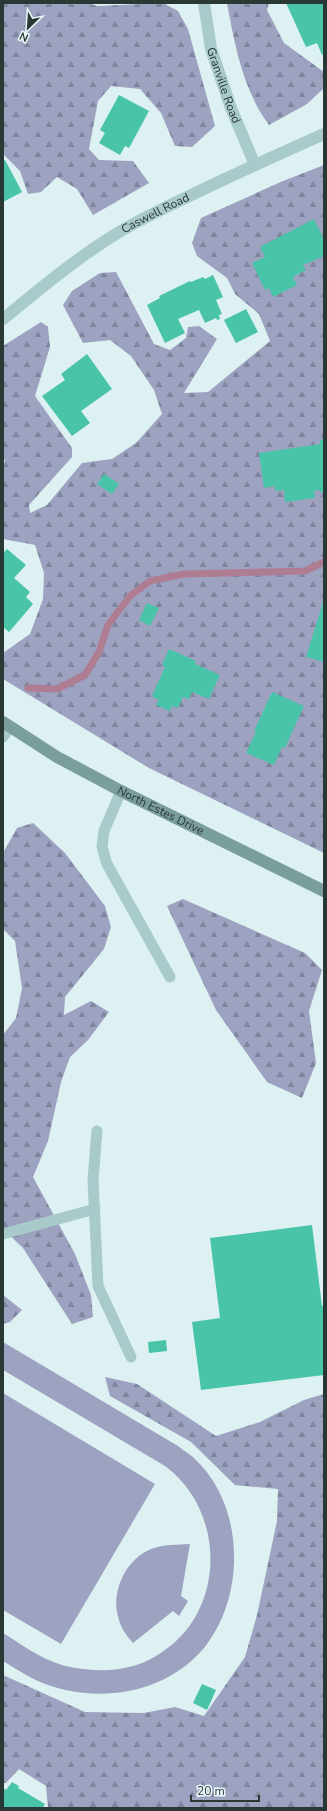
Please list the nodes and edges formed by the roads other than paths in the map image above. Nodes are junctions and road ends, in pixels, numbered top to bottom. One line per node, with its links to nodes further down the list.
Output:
1 (204, 3): 3 (street, Granville Road)
2 (324, 134): 3 (street, Caswell Road)
3 (255, 165): 4 (street, Caswell Road)
4 (3, 319)
5 (5, 728): 6 (main road, North Estes Drive)
6 (121, 791): 7 (main road, North Estes Drive); 8 (lane)
7 (324, 891)
8 (170, 977)
9 (97, 1131): 10 (lane)
10 (95, 1209): 11 (lane); 12 (lane)
11 (3, 1234)
12 (131, 1357)

